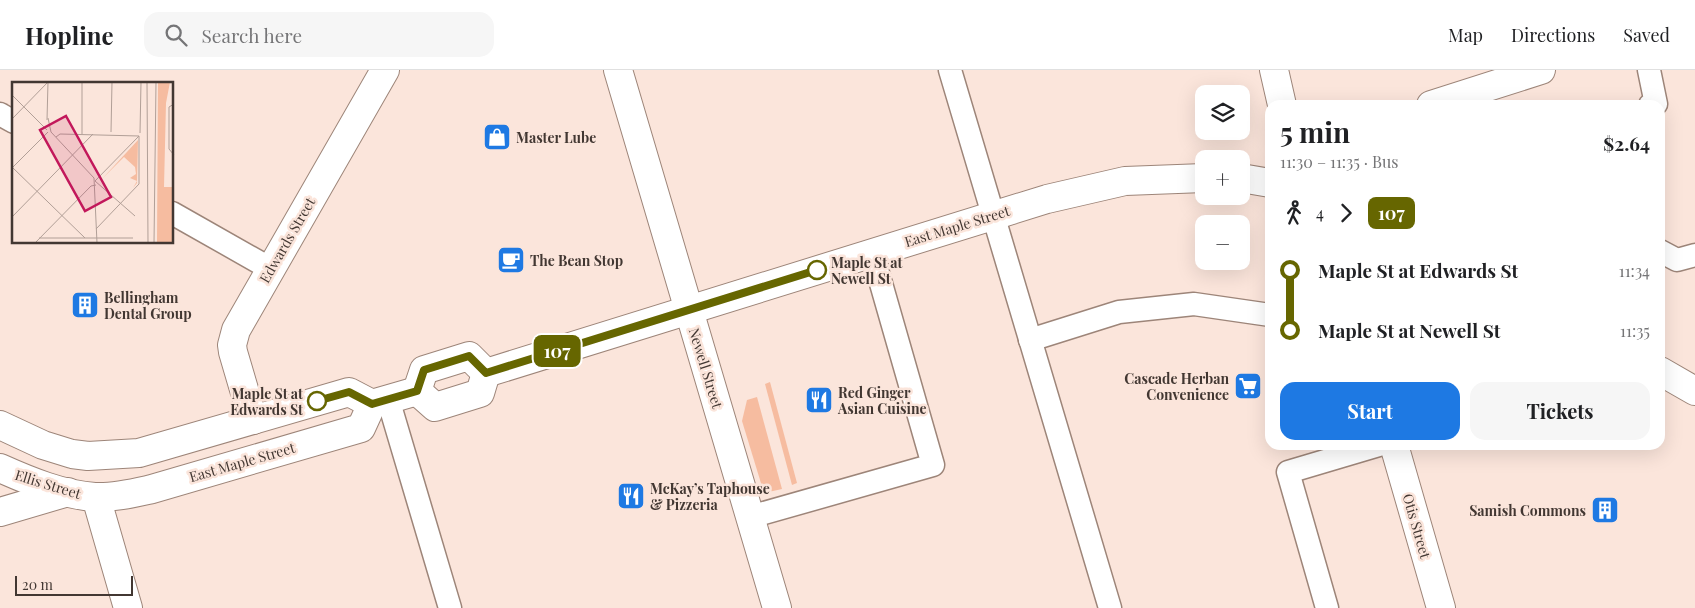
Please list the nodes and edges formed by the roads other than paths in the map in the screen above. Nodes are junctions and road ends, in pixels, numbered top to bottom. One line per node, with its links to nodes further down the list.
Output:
1 (385, 70): 20 (main road, Edwards Street)
2 (618, 70): 21 (main road, Newell Street)
3 (950, 70): 16 (lane)
4 (1274, 70): 7 (main road)
5 (1542, 70): 8 (main road)
6 (1649, 70): 9 (lane)
7 (1281, 100)
8 (1460, 100)
9 (1655, 100)
10 (0, 114): 11 (lane)
11 (12, 121)
12 (1195, 178): 16 (main road, East Maple Street)
13 (1250, 180): 14 (main road)
14 (1265, 182)
15 (174, 214): 20 (lane)
16 (993, 214): 17 (main road, East Maple Street); 23 (lane)
17 (872, 252): 21 (main road, East Maple Street); 37 (lane)
18 (1665, 254): 19 (lane)
19 (1695, 255)
20 (271, 269): 29 (main road, Edwards Street)
21 (688, 310): 24 (main road, East Maple Street); 37 (main road, Newell Street)
22 (1265, 314): 23 (lane)
23 (1030, 340): 41 (lane)
24 (486, 373): 27 (main road); 27 (main road)
25 (1665, 374): 26 (main road)
26 (1695, 390)
27 (417, 391): 28 (main road)
28 (380, 401): 29 (main road); 35 (main road, East Maple Street); 39 (lane)
29 (252, 420): 30 (main road)
30 (0, 425)
31 (1362, 450): 42 (lane)
32 (1395, 450): 43 (main road, Otis Street)
33 (0, 468): 34 (main road, Ellis Street)
34 (68, 492): 35 (main road, Ellis Street); 36 (main road)
35 (96, 497): 38 (main road)
36 (0, 512)
37 (750, 516): 40 (main road, Newell Street)
38 (128, 608)
39 (450, 608)
40 (777, 608)
41 (1110, 608)
42 (1327, 608)
43 (1441, 608)

